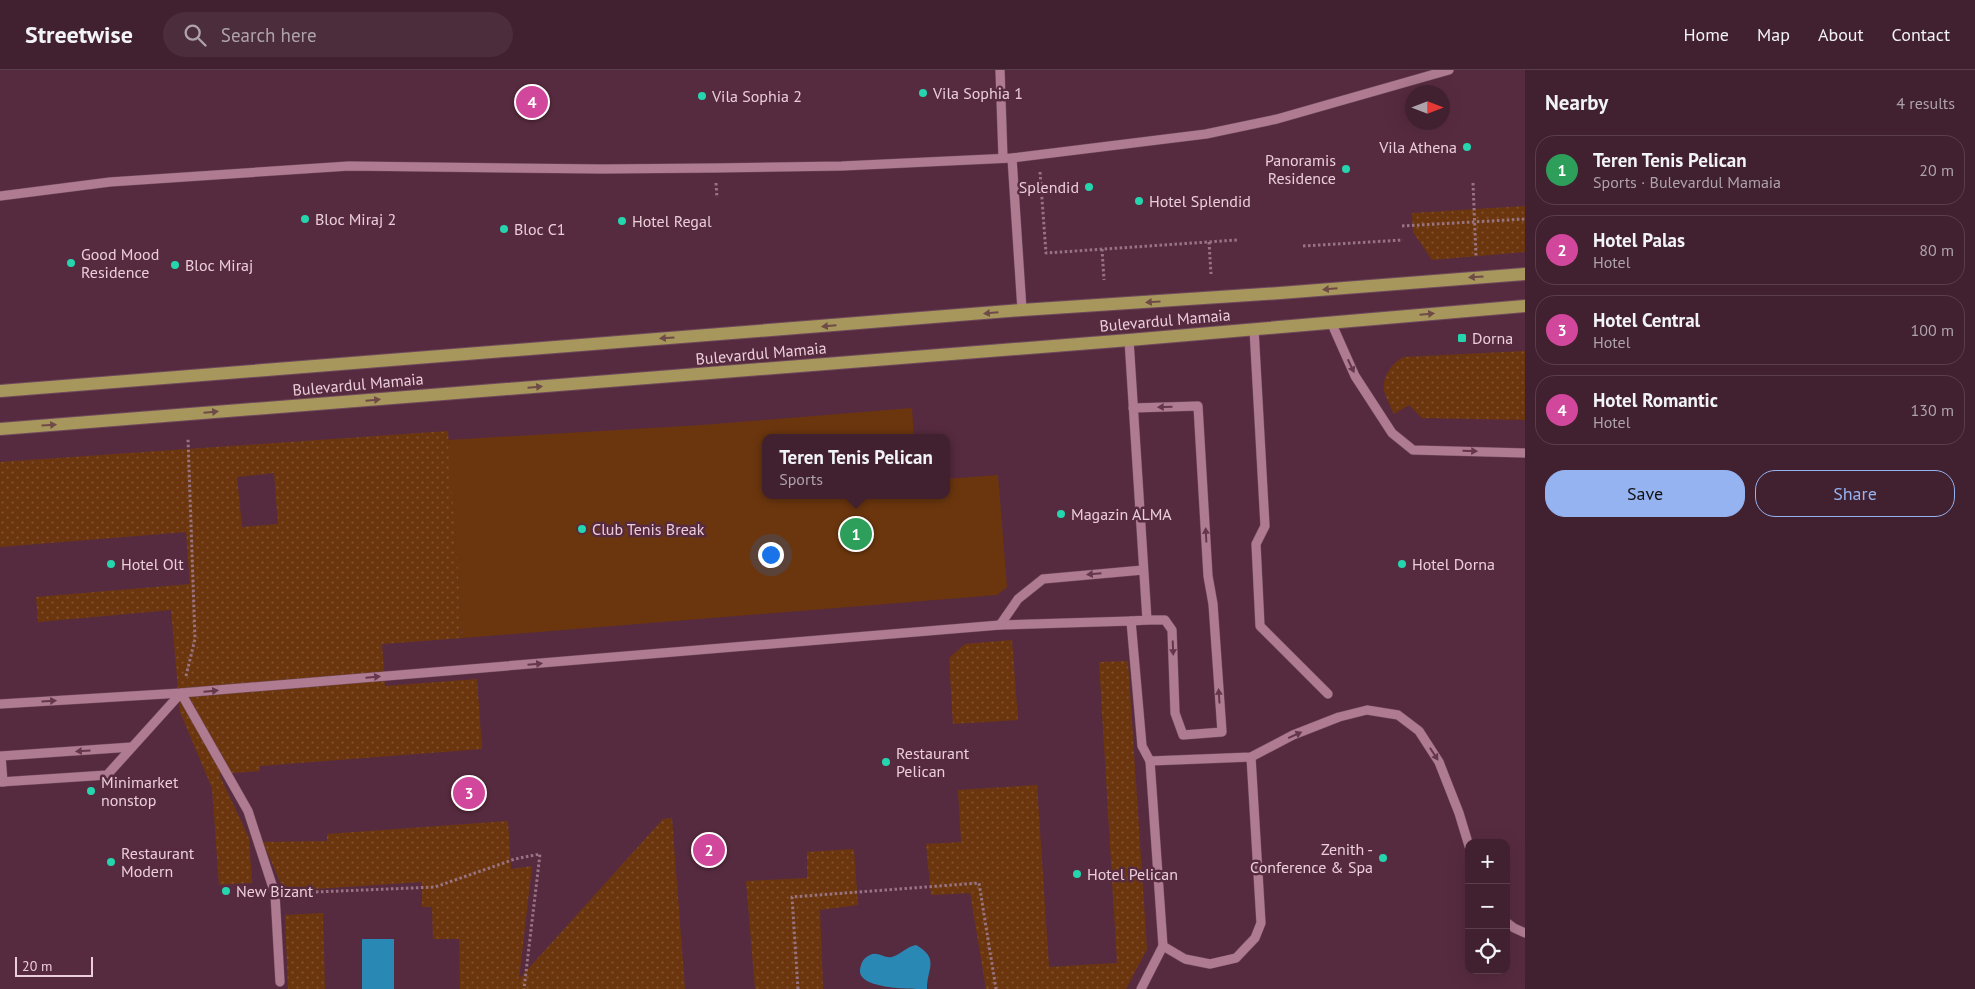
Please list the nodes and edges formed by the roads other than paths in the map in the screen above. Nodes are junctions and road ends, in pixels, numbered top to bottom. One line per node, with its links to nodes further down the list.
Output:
1 (1000, 70): 3 (lane)
2 (1449, 70): 3 (lane)
3 (1008, 158): 4 (lane); 7 (lane)
4 (0, 196)
5 (1525, 274): 7 (main road, Bulevardul Mamaia, one-way to 7)
6 (1525, 306): 8 (main road, Bulevardul Mamaia, one-way to 6)
7 (1022, 310): 11 (main road, Bulevardul Mamaia, one-way to 11)
8 (1330, 322): 9 (main road, Bulevardul Mamaia); 14 (lane, one-way to 14)
9 (1254, 329): 10 (main road, Bulevardul Mamaia); 20 (lane)
10 (1129, 340): 12 (lane); 13 (main road, Bulevardul Mamaia, one-way to 10)
11 (0, 391)
12 (1133, 408): 15 (lane); 16 (lane, one-way to 12)
13 (0, 429)
14 (1525, 453)
15 (1143, 570): 16 (lane); 18 (lane, one-way to 18)
16 (1147, 620): 17 (lane)
17 (1131, 621): 18 (lane); 24 (lane)
18 (1000, 625): 19 (lane, one-way to 18)
19 (181, 693): 21 (lane, one-way to 19); 22 (lane); 30 (lane)
20 (1328, 694)
21 (0, 704)
22 (132, 748): 25 (lane); 25 (lane, one-way to 25)
23 (1252, 757): 24 (lane); 26 (lane, one-way to 26); 29 (lane)
24 (1150, 761): 29 (lane)
25 (2, 782)
26 (1467, 839)
27 (1510, 925): 28 (lane)
28 (1525, 932)
29 (1164, 946): 31 (lane)
30 (280, 982)
31 (1141, 989)

